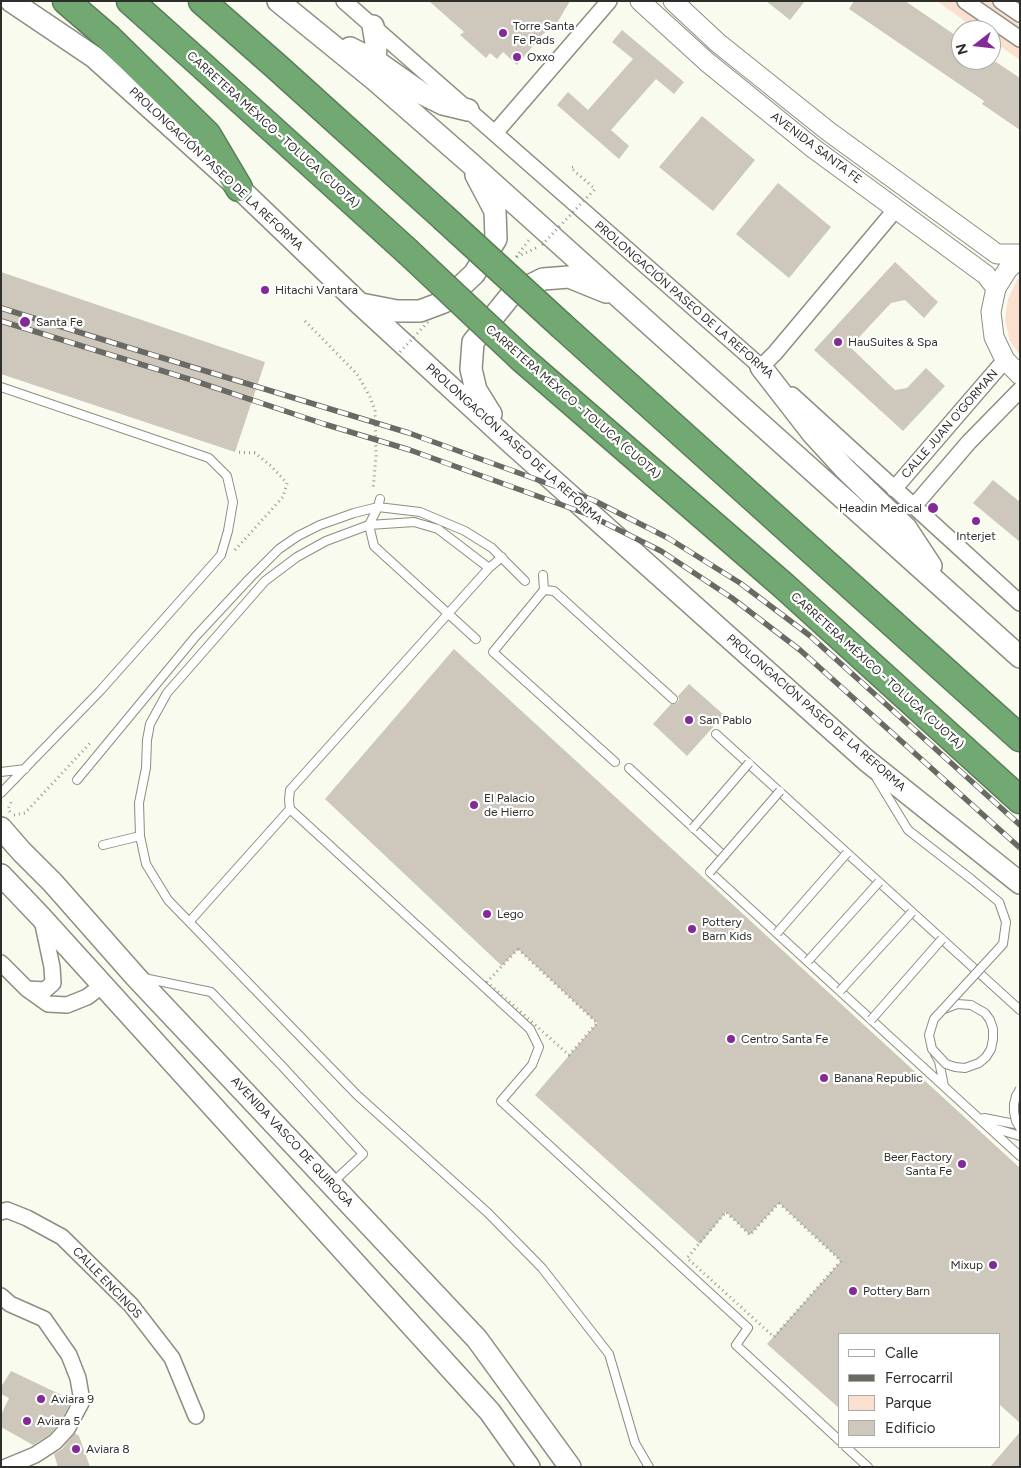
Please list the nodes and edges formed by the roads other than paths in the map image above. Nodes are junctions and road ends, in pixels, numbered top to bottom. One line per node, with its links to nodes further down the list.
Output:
1 (11, 1): 19 (main road, PROLONGACIÓN PASEO DE LA REFORMA)
2 (66, 1): 19 (highway)
3 (130, 1): 57 (highway, CARRETERA MÉXICO - TOLUCA (CUOTA), bridge)
4 (202, 1): 47 (highway, bridge)
5 (278, 1): 15 (main road)
6 (609, 1): 17 (street)
7 (640, 1): 20 (street, AVENIDA SANTA FE)
8 (673, 1): 21 (street, AVENIDA SANTA FE)
9 (965, 1): 14 (street)
10 (1001, 1): 12 (street)
11 (346, 2): 13 (street, PROLONGACIÓN PASEO DE LA REFORMA)
12 (1020, 14)
13 (372, 26): 15 (main road); 16 (street, PROLONGACIÓN PASEO DE LA REFORMA)
14 (1020, 39)
15 (376, 70): 16 (main road); 18 (main road)
16 (468, 110): 17 (street, PROLONGACIÓN PASEO DE LA REFORMA)
17 (495, 133): 26 (street, PROLONGACIÓN PASEO DE LA REFORMA)
18 (470, 163): 23 (main road); 24 (main road)
19 (239, 188): 24 (main road, PROLONGACIÓN PASEO DE LA REFORMA)
20 (896, 209): 22 (street, AVENIDA SANTA FE); 26 (street)
21 (1020, 256): 22 (street)
22 (996, 288): 25 (street)
23 (621, 298): 30 (main road); 40 (main road)
24 (360, 304): 30 (main road, PROLONGACIÓN PASEO DE LA REFORMA)
25 (1005, 360): 27 (street); 31 (street, CALLE JUAN O'GORMAN)
26 (761, 367): 31 (street, PROLONGACIÓN PASEO DE LA REFORMA); 40 (main road)
27 (1020, 374)
28 (1, 386): 52 (lane)
29 (1020, 390): 33 (street)
30 (509, 441): 48 (main road, PROLONGACIÓN PASEO DE LA REFORMA)
31 (894, 489): 33 (street, PROLONGACIÓN PASEO DE LA REFORMA)
32 (379, 503): 34 (lane); 35 (lane); 54 (lane)
33 (914, 506): 41 (street, PROLONGACIÓN PASEO DE LA REFORMA)
34 (369, 525): 36 (lane); 42 (lane); 61 (lane)
35 (502, 557): 36 (lane); 38 (lane)
36 (490, 568): 42 (lane)
37 (543, 575): 39 (lane)
38 (524, 581)
39 (544, 590): 45 (lane); 49 (lane)
40 (947, 591): 44 (main road)
41 (1020, 603)
42 (448, 614): 43 (lane); 58 (lane)
43 (476, 639)
44 (1020, 657)
45 (673, 699)
46 (716, 734): 50 (lane)
47 (1020, 738)
48 (866, 760): 67 (main road, PROLONGACIÓN PASEO DE LA REFORMA); 81 (lane, bridge)
49 (615, 762)
50 (749, 763): 55 (lane); 60 (lane, bridge)
51 (629, 768): 60 (lane)
52 (24, 769): 53 (lane); 56 (lane)
53 (1, 772)
54 (77, 780)
55 (780, 792): 63 (lane); 64 (lane, bridge)
56 (1, 793)
57 (1020, 800)
58 (290, 808): 70 (lane); 92 (lane)
59 (4, 818): 75 (main road, AVENIDA VASCO DE QUIROGA)
60 (693, 828): 64 (lane)
61 (140, 836): 62 (lane); 70 (lane)
62 (103, 845)
63 (847, 853): 66 (lane); 71 (lane, bridge)
64 (724, 856): 71 (lane, bridge)
65 (1, 875): 69 (main road)
66 (879, 882): 68 (lane); 73 (lane, bridge)
67 (1020, 883)
68 (912, 912): 72 (lane); 78 (lane, bridge)
69 (41, 917): 76 (main road); 77 (street)
70 (190, 921): 97 (lane)
71 (777, 933): 73 (lane)
72 (942, 939): 79 (lane); 80 (lane, bridge)
73 (808, 961): 78 (lane)
74 (1, 962): 77 (street)
75 (135, 976): 88 (main road, AVENIDA VASCO DE QUIROGA); 88 (lane)
76 (102, 985): 77 (street); 95 (main road)
77 (27, 989)
78 (840, 992): 80 (lane)
79 (1020, 1010)
80 (871, 1020): 81 (lane)
81 (944, 1087): 85 (lane)
82 (1020, 1089): 84 (lane, bridge)
83 (984, 1118): 84 (lane)
84 (1020, 1126)
85 (988, 1127): 86 (lane); 87 (lane)
86 (1020, 1136)
87 (1020, 1156)
88 (331, 1184): 96 (main road, AVENIDA VASCO DE QUIROGA)
89 (1, 1212): 91 (street, CALLE ENCINOS)
90 (1, 1296): 94 (street)
91 (196, 1416)
92 (838, 1439)
93 (847, 1448): 98 (lane)
94 (6, 1467)
95 (529, 1467)
96 (570, 1467)
97 (649, 1467)
98 (868, 1467)

